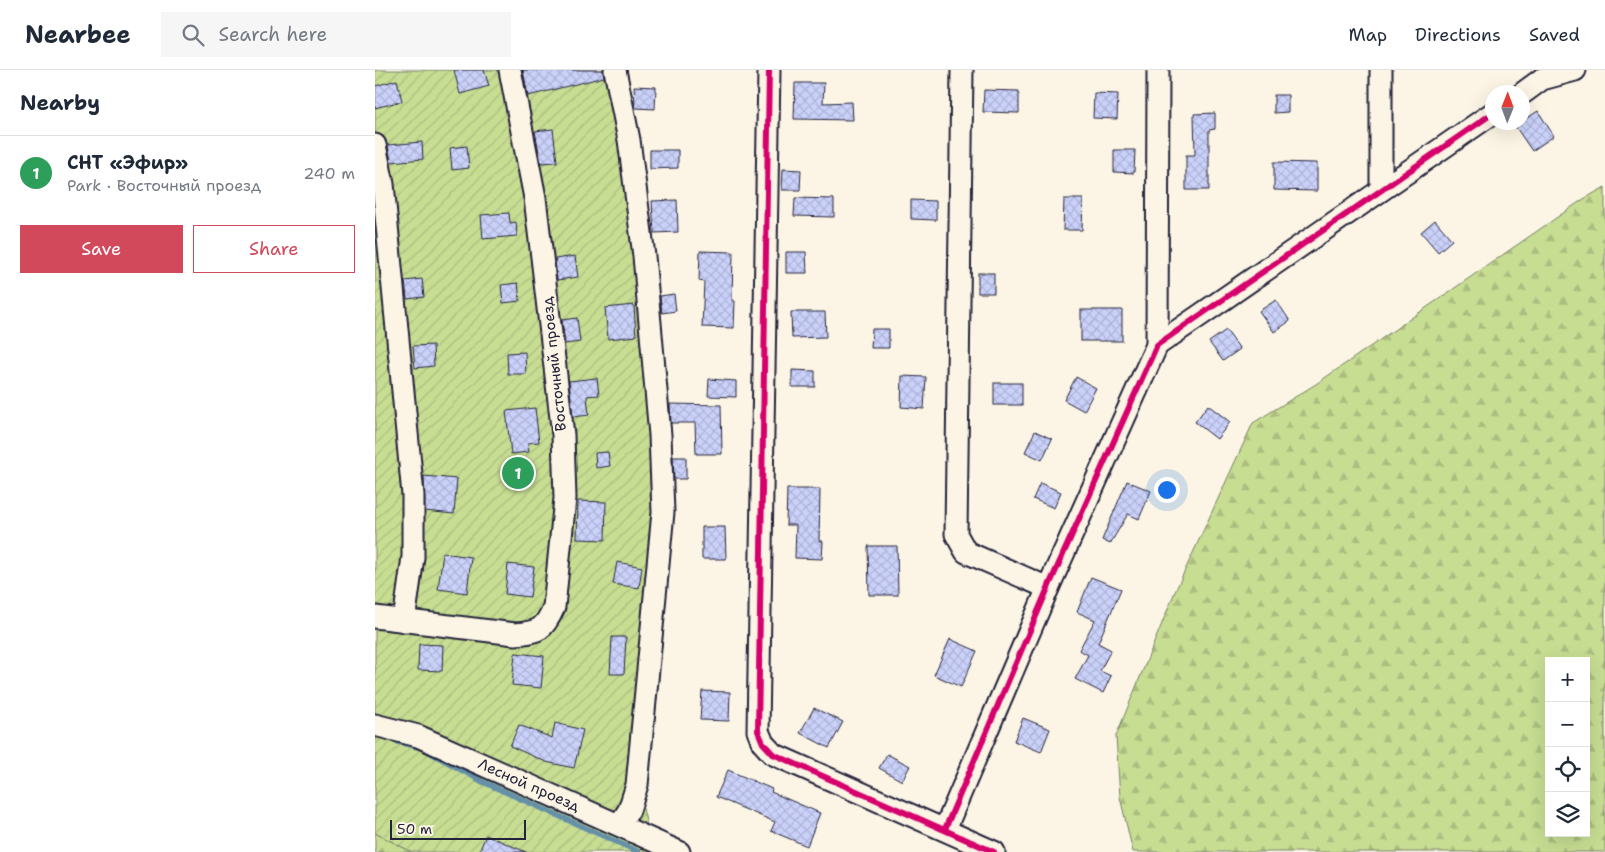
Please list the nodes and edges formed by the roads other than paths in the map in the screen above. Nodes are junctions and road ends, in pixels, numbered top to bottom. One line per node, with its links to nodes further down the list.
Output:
1 (510, 70): 15 (street, Восточный проезд)
2 (615, 70): 17 (street)
3 (769, 70): 18 (street)
4 (962, 70): 13 (street)
5 (1158, 70): 12 (street)
6 (1381, 70): 11 (street)
7 (1575, 70): 8 (street)
8 (1530, 88)
9 (1485, 118): 11 (street)
10 (375, 145): 15 (street)
11 (1381, 190): 12 (street)
12 (1157, 345): 13 (street)
13 (1048, 588): 18 (street)
14 (375, 618): 15 (street, Восточный проезд)
15 (404, 621)
16 (375, 725): 17 (street, Лесной проезд)
17 (619, 825): 19 (street, Лесной проезд)
18 (945, 829): 20 (street)
19 (679, 852)
20 (994, 852)

